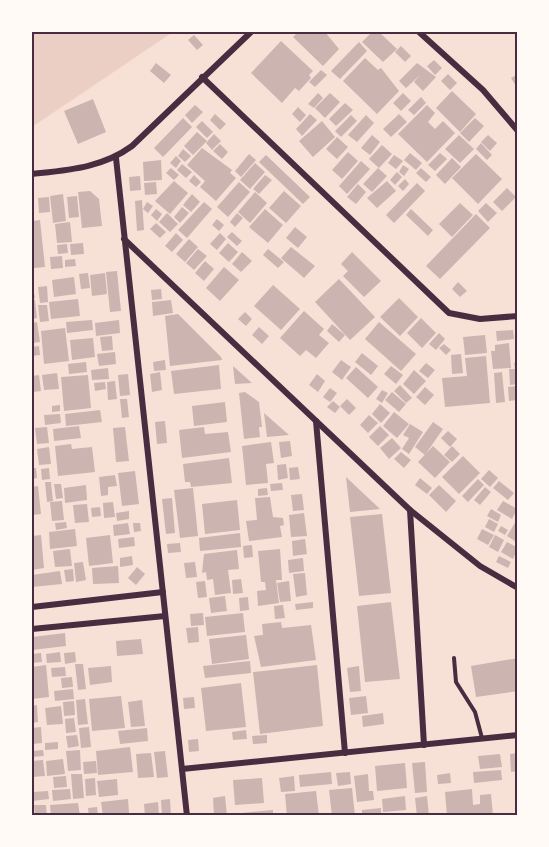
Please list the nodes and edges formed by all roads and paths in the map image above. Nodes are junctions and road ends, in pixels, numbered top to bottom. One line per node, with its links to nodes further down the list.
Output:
1 (251, 32): 3 (street)
2 (419, 32): 4 (street)
3 (202, 77): 5 (street); 8 (street)
4 (518, 131)
5 (116, 158): 6 (street); 7 (street)
6 (32, 174)
7 (124, 238): 9 (street); 12 (street)
8 (518, 316)
9 (316, 420): 10 (street); 20 (street)
10 (410, 510): 11 (street); 19 (street)
11 (518, 588)
12 (163, 592): 13 (street); 14 (street)
13 (32, 607)
14 (165, 616): 15 (street); 21 (street)
15 (32, 628)
16 (454, 658): 18 (lane)
17 (518, 735): 18 (street)
18 (482, 739): 19 (street)
19 (424, 745): 20 (street)
20 (345, 753): 21 (street)
21 (182, 769): 22 (street)
22 (187, 816)

